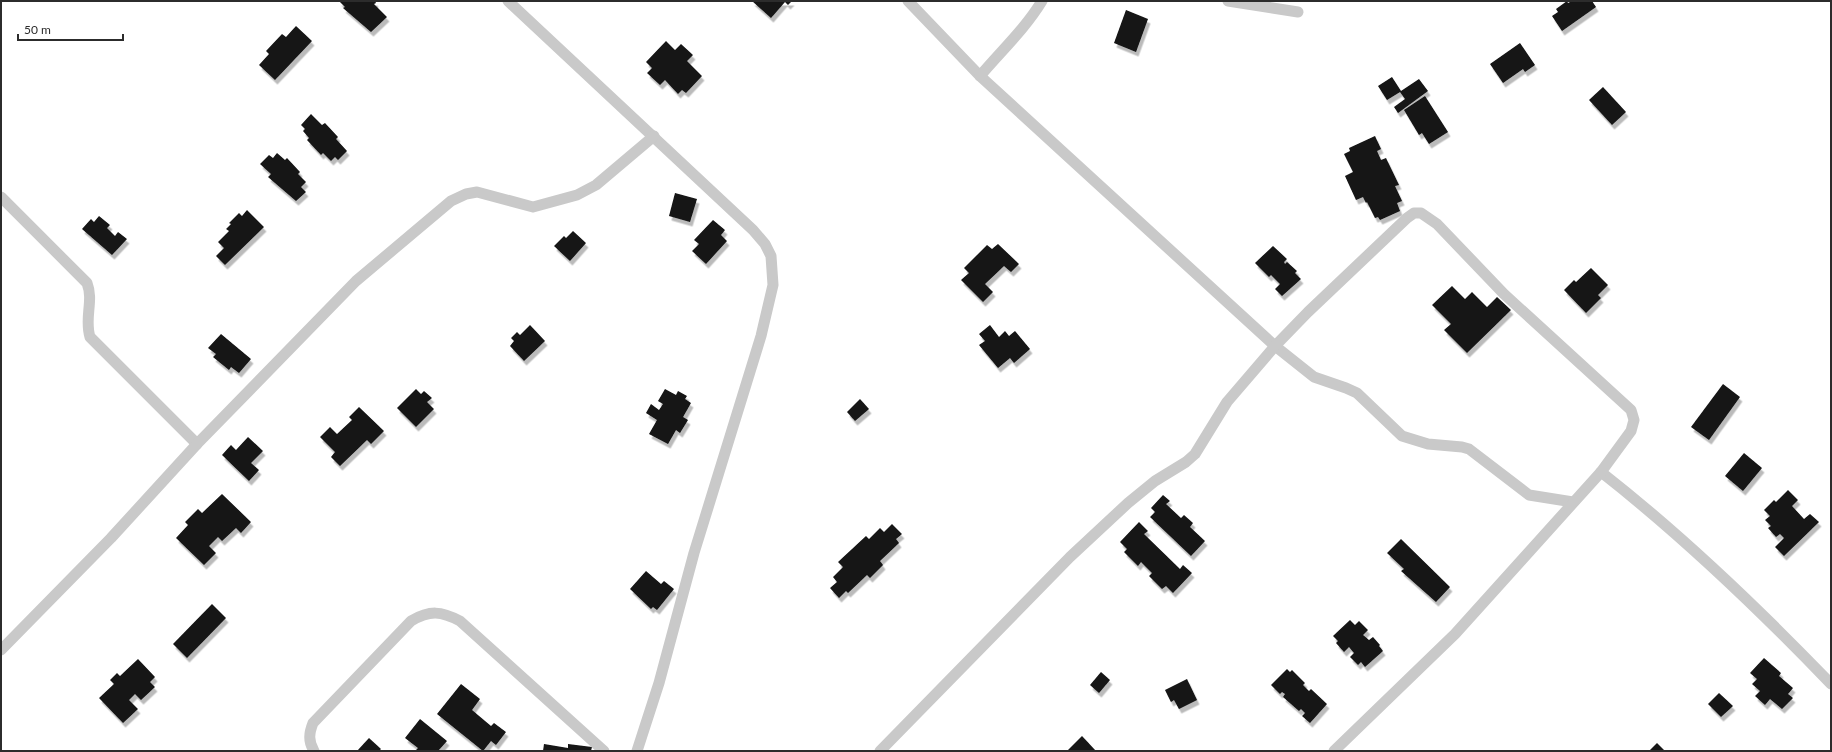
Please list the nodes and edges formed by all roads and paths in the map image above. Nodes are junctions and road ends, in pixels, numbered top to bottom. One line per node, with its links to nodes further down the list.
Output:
1 (508, 1): 7 (street)
2 (908, 1): 6 (street)
3 (1042, 1): 6 (street)
4 (1228, 1): 5 (street)
5 (1298, 12)
6 (980, 76): 9 (street)
7 (654, 136): 10 (street); 17 (street)
8 (1, 197): 10 (street)
9 (1275, 346): 11 (street); 12 (street); 18 (street)
10 (197, 444): 13 (street)
11 (1601, 472): 12 (street); 14 (street)
12 (1573, 502): 19 (street)
13 (1, 650)
14 (1831, 684)
15 (314, 751): 16 (street)
16 (604, 751)
17 (637, 751)
18 (880, 751)
19 (1334, 751)

